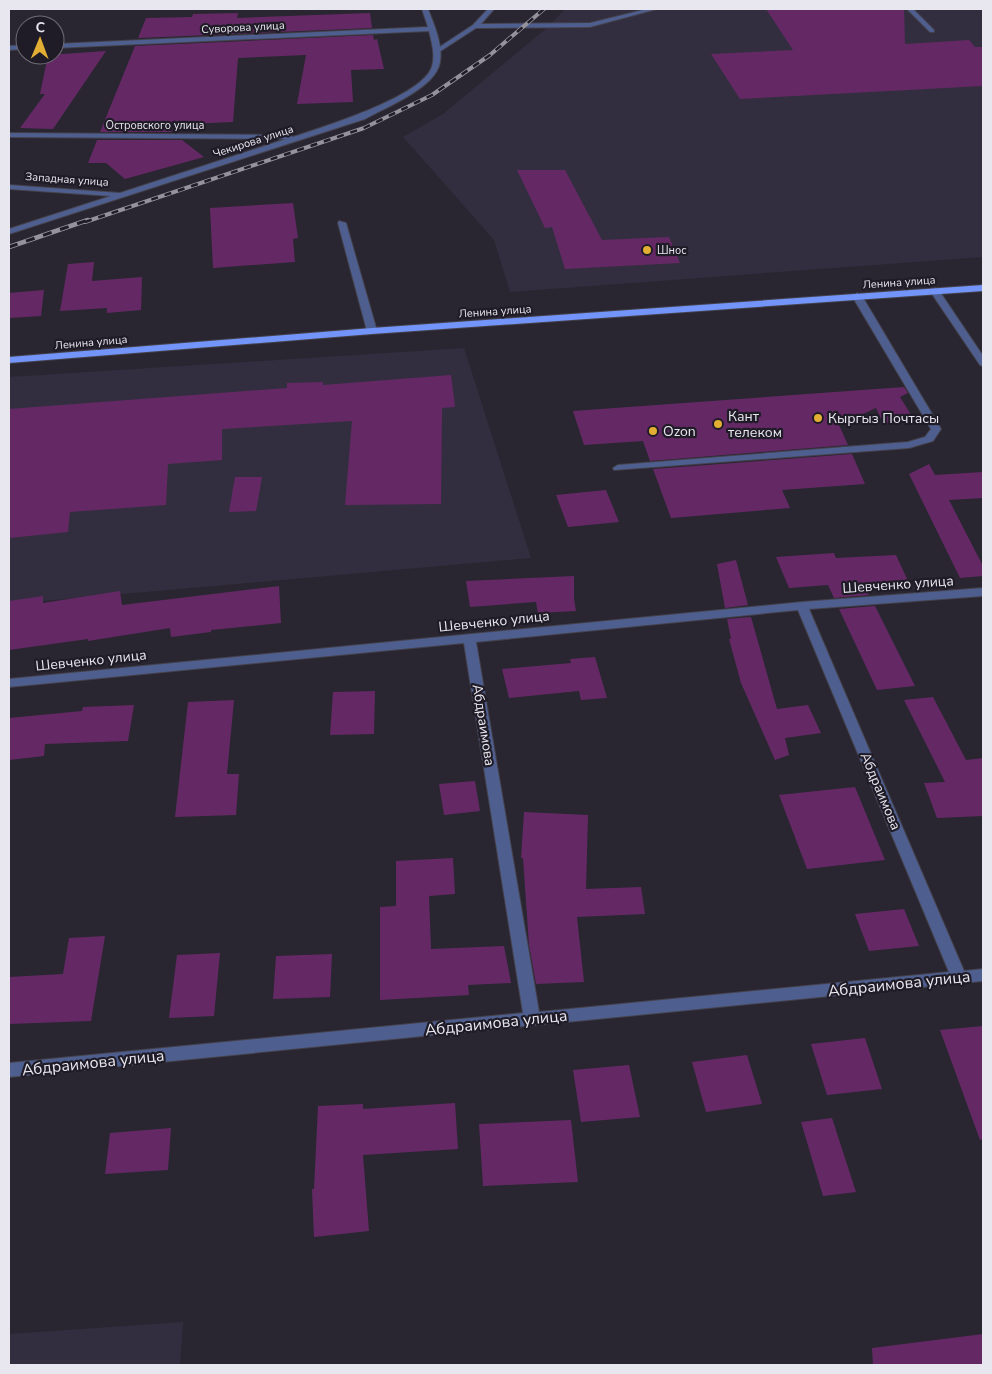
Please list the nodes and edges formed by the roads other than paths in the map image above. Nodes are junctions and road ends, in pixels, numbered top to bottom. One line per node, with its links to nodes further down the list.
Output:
1 (425, 9): 6 (street, Чекирова улица)
2 (490, 9): 5 (street)
3 (654, 9): 5 (street)
4 (910, 9): 7 (street)
5 (475, 26): 9 (street)
6 (432, 29): 8 (street, Суворова улица); 9 (street, Чекирова улица)
7 (932, 30)
8 (65, 46)
9 (437, 51): 11 (street, Чекирова улица)
10 (9, 135): 11 (street, Островского улица)
11 (301, 137): 13 (street, Чекирова улица)
12 (9, 187): 13 (street, Западная улица)
13 (124, 195): 15 (street, Чекирова улица)
14 (342, 223): 19 (street)
15 (9, 232)
16 (983, 288): 17 (main road, Ленина улица)
17 (935, 291): 18 (main road, Ленина улица); 21 (street)
18 (857, 296): 19 (main road, Ленина улица); 22 (street)
19 (372, 331): 20 (main road, Ленина улица)
20 (9, 360)
21 (983, 363)
22 (618, 468)
23 (983, 592): 24 (street, Шевченко улица)
24 (802, 606): 25 (street, Шевченко улица); 28 (street, Абдраимова)
25 (469, 638): 26 (street, Шевченко улица); 29 (street, Абдраимова)
26 (9, 683)
27 (983, 975): 28 (street, Абдраимова улица)
28 (960, 977): 29 (street, Абдраимова улица)
29 (532, 1019): 30 (street, Абдраимова улица)
30 (9, 1070)

